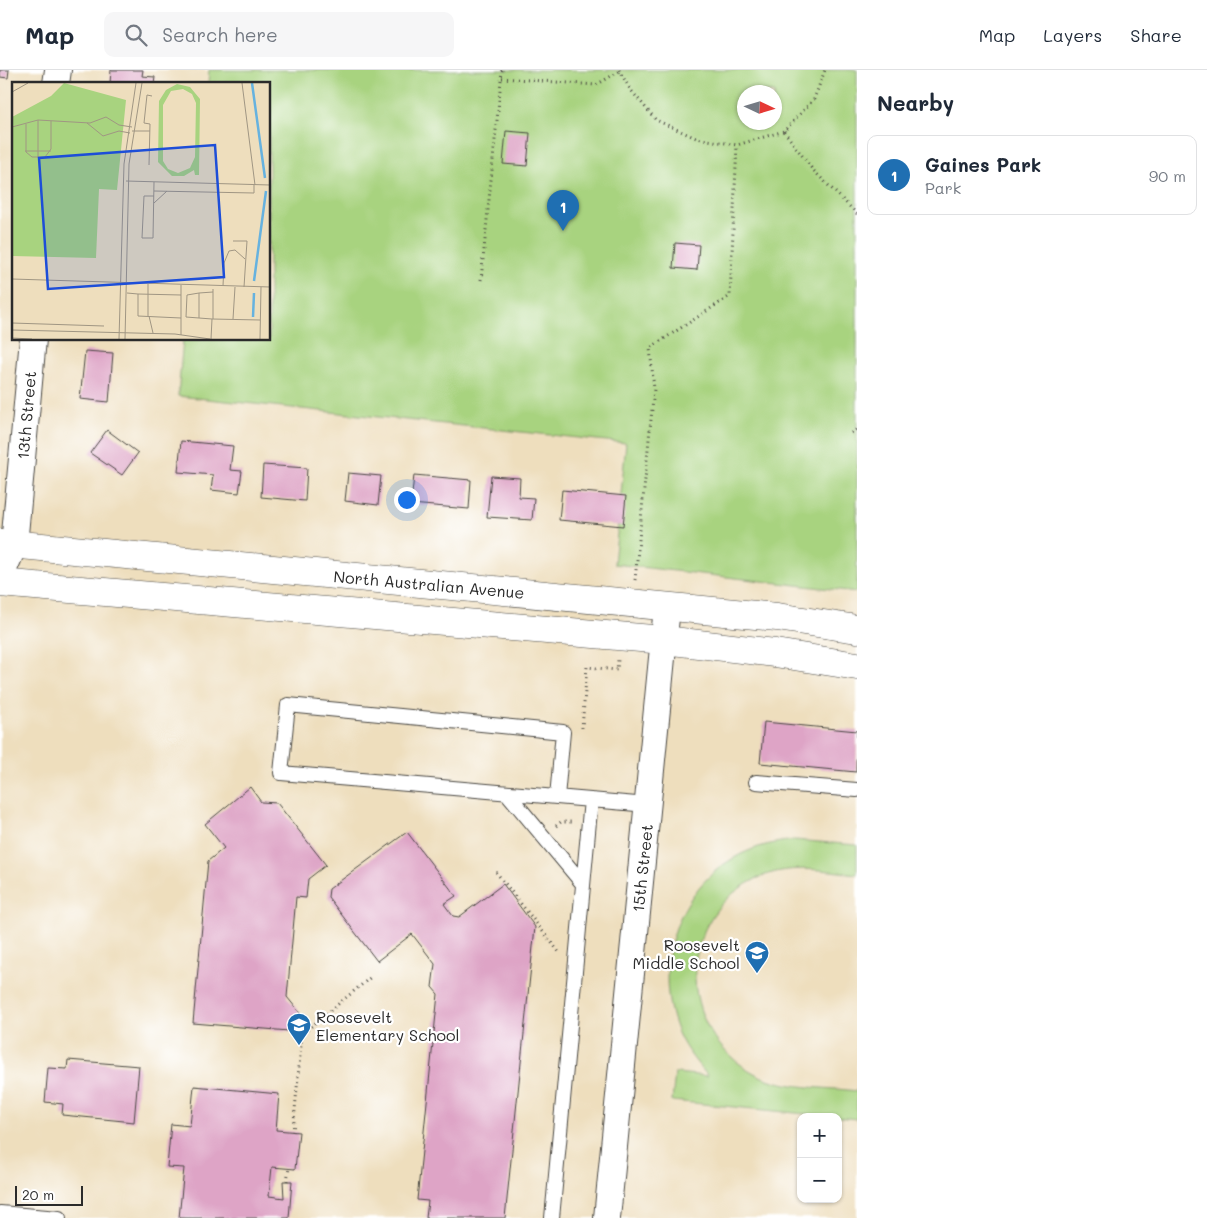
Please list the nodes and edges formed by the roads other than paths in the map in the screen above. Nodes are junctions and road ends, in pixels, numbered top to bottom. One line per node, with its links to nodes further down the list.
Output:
1 (33, 340): 2 (street, 13th Street)
2 (7, 544): 3 (street, 13th Street); 5 (main road, North Australian Avenue)
3 (0, 578)
4 (0, 583): 7 (main road)
5 (667, 607): 6 (main road, North Australian Avenue); 7 (street, 15th Street)
6 (857, 629)
7 (664, 640): 8 (main road); 14 (street, 15th Street)
8 (857, 666)
9 (756, 782): 10 (lane)
10 (857, 790)
11 (507, 793): 12 (lane); 12 (lane); 15 (lane)
12 (557, 797): 13 (lane)
13 (591, 800): 14 (lane); 15 (lane)
14 (648, 805): 19 (street, 15th Street)
15 (584, 884): 18 (lane)
16 (0, 1213): 17 (lane)
17 (59, 1218)
18 (552, 1218)
19 (607, 1218)

